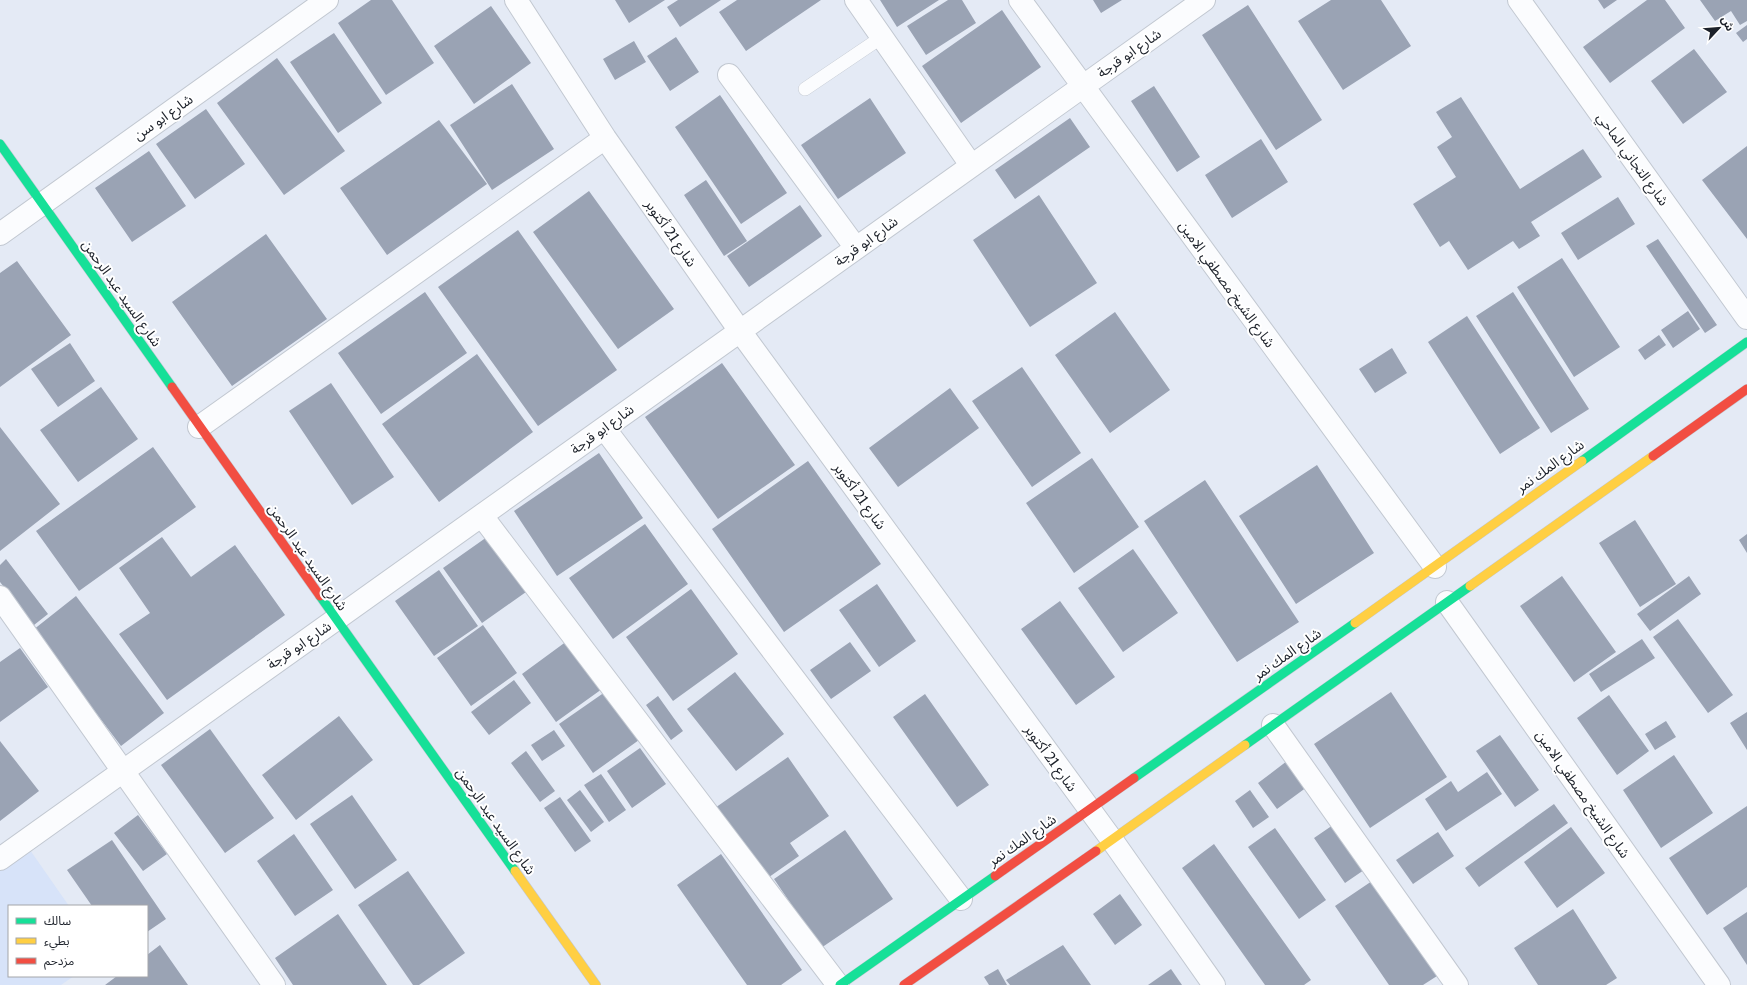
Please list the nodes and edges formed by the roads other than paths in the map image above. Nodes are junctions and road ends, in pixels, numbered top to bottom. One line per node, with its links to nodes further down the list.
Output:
1 (327, 0): 14 (street, شارع ابو سن)
2 (516, 0): 11 (street, شارع 21 أكتوبر)
3 (856, 0): 7 (street)
4 (1020, 0): 9 (street, شارع الشيخ مصطفي الامين)
5 (1204, 0): 9 (street, شارع ابو قرجة)
6 (1520, 0): 17 (street, شارع التجاني الماحي)
7 (882, 37): 10 (lane); 13 (street)
8 (729, 75): 16 (street)
9 (1082, 86): 13 (street, شارع ابو قرجة); 24 (street, شارع الشيخ مصطفي الامين)
10 (805, 90)
11 (605, 138): 18 (street, شارع 21 أكتوبر); 21 (street)
12 (0, 144): 14 (main road, شارع السيد عبد الرحمن)
13 (971, 165): 16 (street, شارع ابو قرجة)
14 (42, 204): 15 (street, شارع ابو سن); 21 (main road, شارع السيد عبد الرحمن)
15 (0, 234)
16 (856, 248): 18 (street, شارع ابو قرجة)
17 (1747, 318)
18 (740, 331): 22 (street, شارع ابو قرجة); 30 (street, شارع 21 أكتوبر)
19 (1747, 342): 24 (main road, شارع المك نمر)
20 (1747, 389): 26 (main road)
21 (199, 427): 27 (main road, شارع السيد عبد الرحمن)
22 (604, 428): 23 (street, شارع ابو قرجة); 33 (street)
23 (482, 516): 27 (street, شارع ابو قرجة); 36 (street)
24 (1435, 567): 30 (main road, شارع المك نمر)
25 (0, 598): 29 (street)
26 (1447, 602): 28 (main road); 40 (street, شارع الشيخ مصطفي الامين)
27 (336, 620): 29 (street, شارع ابو قرجة); 35 (main road, شارع السيد عبد الرحمن)
28 (1273, 725): 31 (main road); 39 (street)
29 (123, 772): 32 (street, شارع ابو قرجة); 34 (street)
30 (1089, 810): 31 (street, شارع 21 أكتوبر); 33 (main road, شارع المك نمر)
31 (1112, 840): 37 (main road); 38 (street, شارع 21 أكتوبر)
32 (0, 859)
33 (961, 899): 36 (main road, شارع المك نمر)
34 (274, 985)
35 (596, 985)
36 (839, 985)
37 (904, 985)
38 (1214, 985)
39 (1457, 985)
40 (1719, 985)

